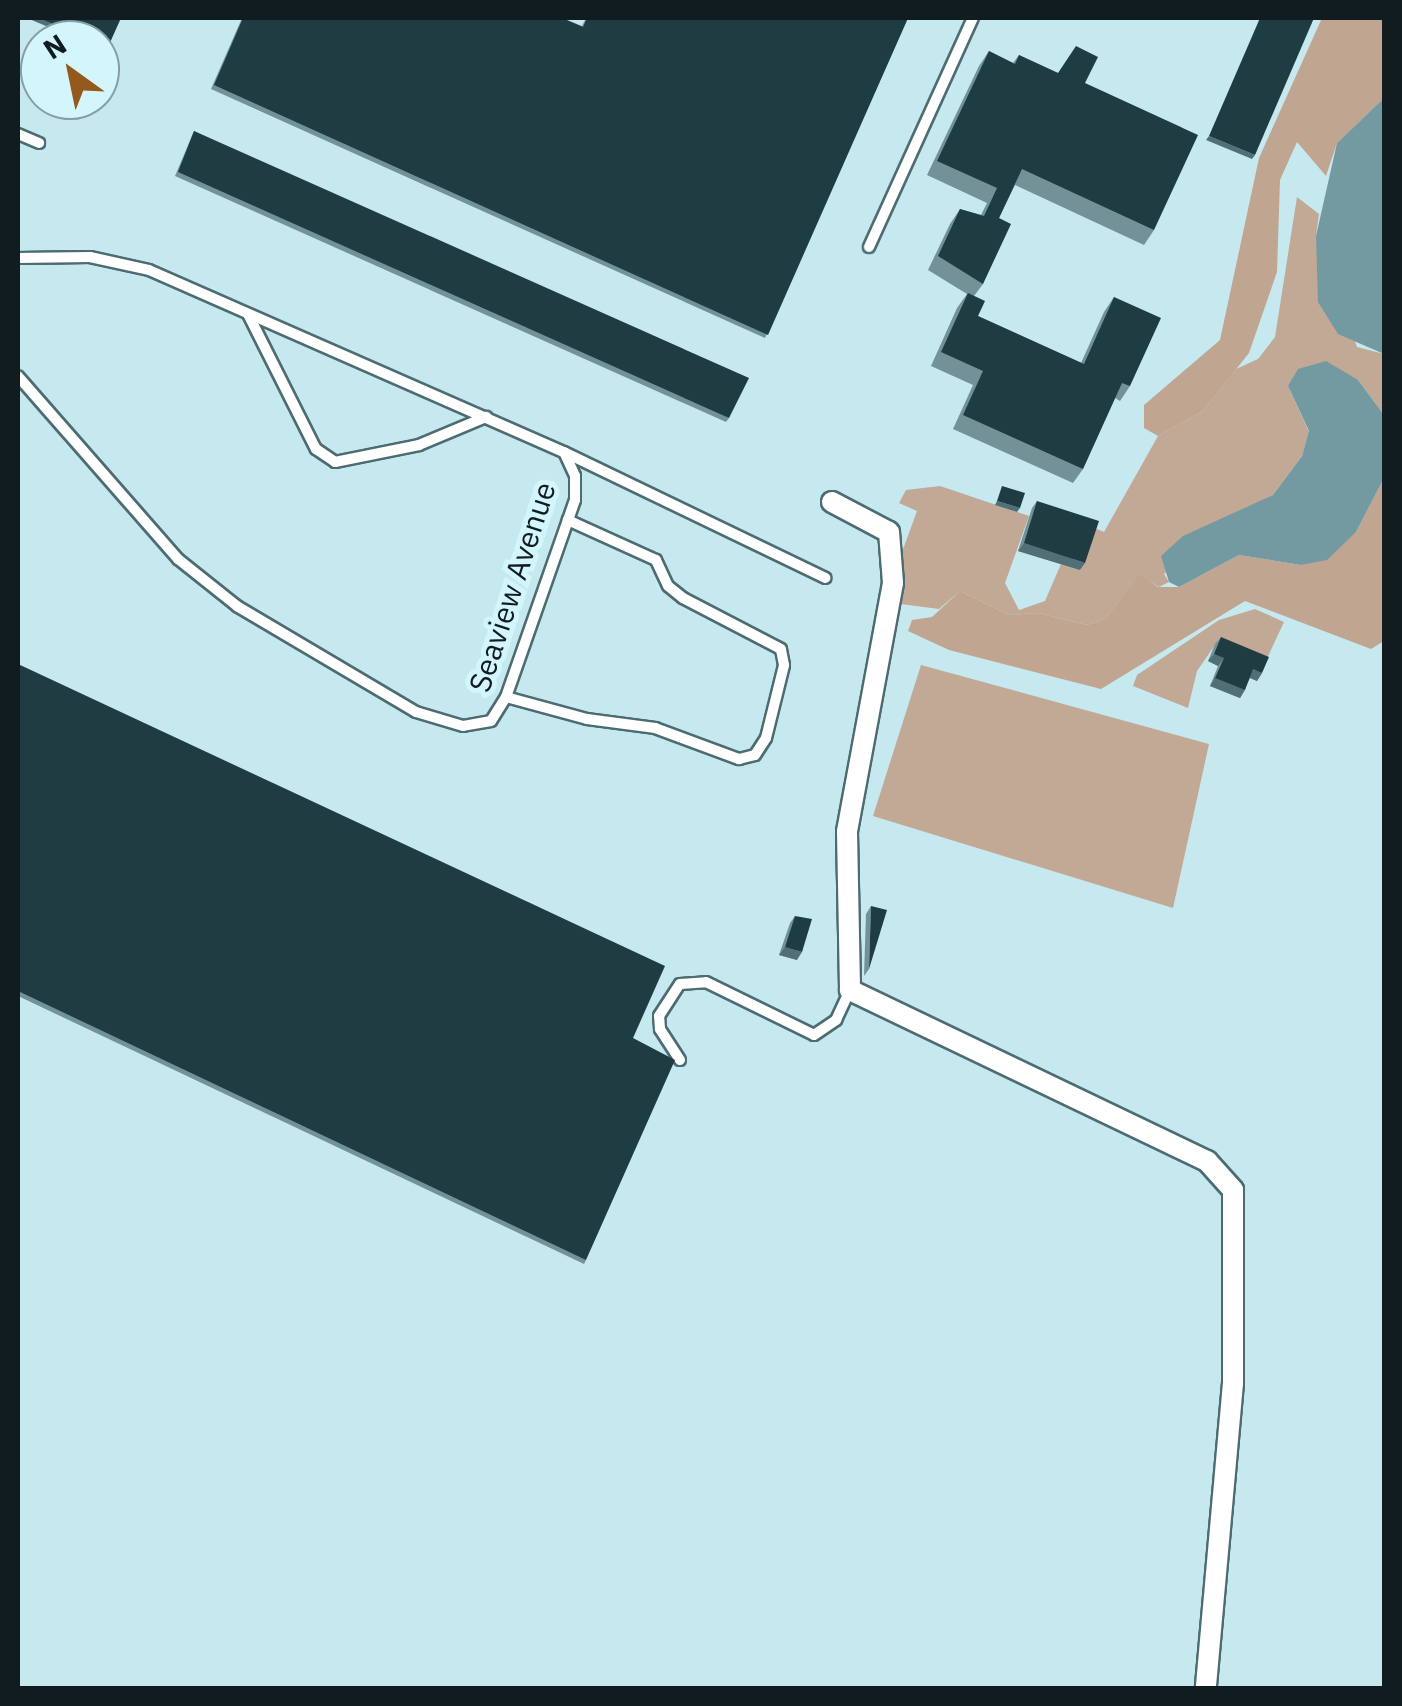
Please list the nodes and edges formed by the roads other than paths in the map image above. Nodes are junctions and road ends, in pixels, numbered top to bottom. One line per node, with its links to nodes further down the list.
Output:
1 (973, 18): 4 (lane)
2 (18, 134): 3 (lane)
3 (39, 143)
4 (870, 247)
5 (18, 258): 6 (lane, Seaview Avenue)
6 (248, 313): 9 (lane, Seaview Avenue); 9 (lane)
7 (18, 376): 8 (lane, Seaview Avenue)
8 (23, 395): 14 (lane, Seaview Avenue)
9 (486, 417): 10 (lane, Seaview Avenue)
10 (564, 452): 12 (lane, Seaview Avenue); 13 (lane)
11 (832, 502): 15 (street)
12 (568, 520): 14 (lane, Seaview Avenue); 14 (lane)
13 (826, 578)
14 (506, 697)
15 (850, 990): 16 (lane); 17 (street)
16 (680, 1060)
17 (1206, 1688)

